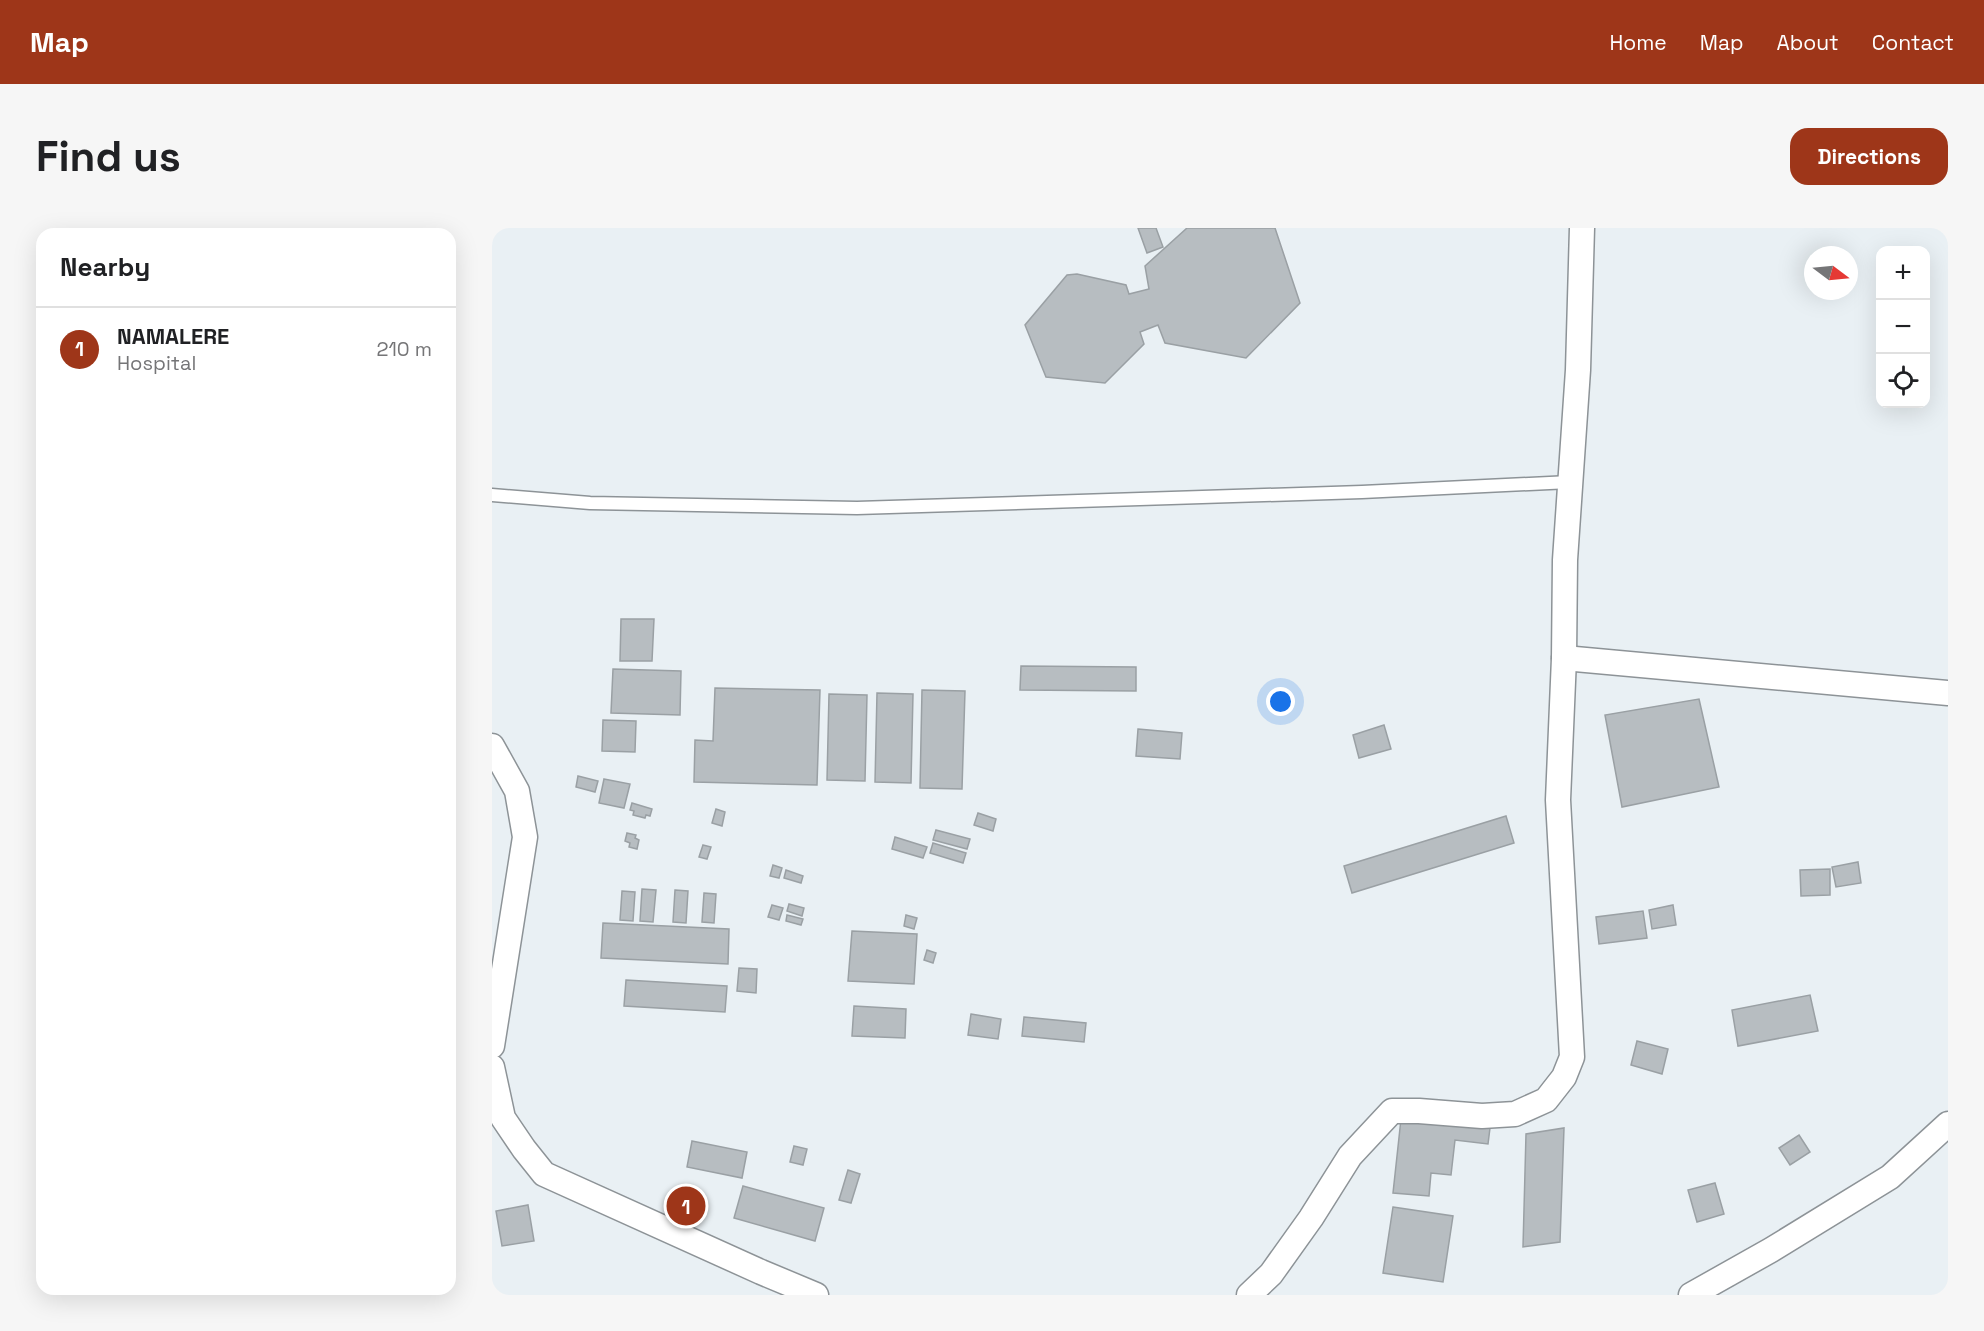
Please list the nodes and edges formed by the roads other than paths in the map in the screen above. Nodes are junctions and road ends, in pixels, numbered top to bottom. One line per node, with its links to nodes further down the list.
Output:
1 (1582, 228): 2 (street)
2 (1570, 482): 3 (lane); 4 (street)
3 (492, 495)
4 (1564, 658): 5 (street); 11 (street)
5 (1948, 693)
6 (492, 746): 7 (street)
7 (492, 1046)
8 (492, 1066): 10 (street)
9 (1948, 1124): 12 (street)
10 (816, 1295)
11 (1249, 1295)
12 (1691, 1295)

